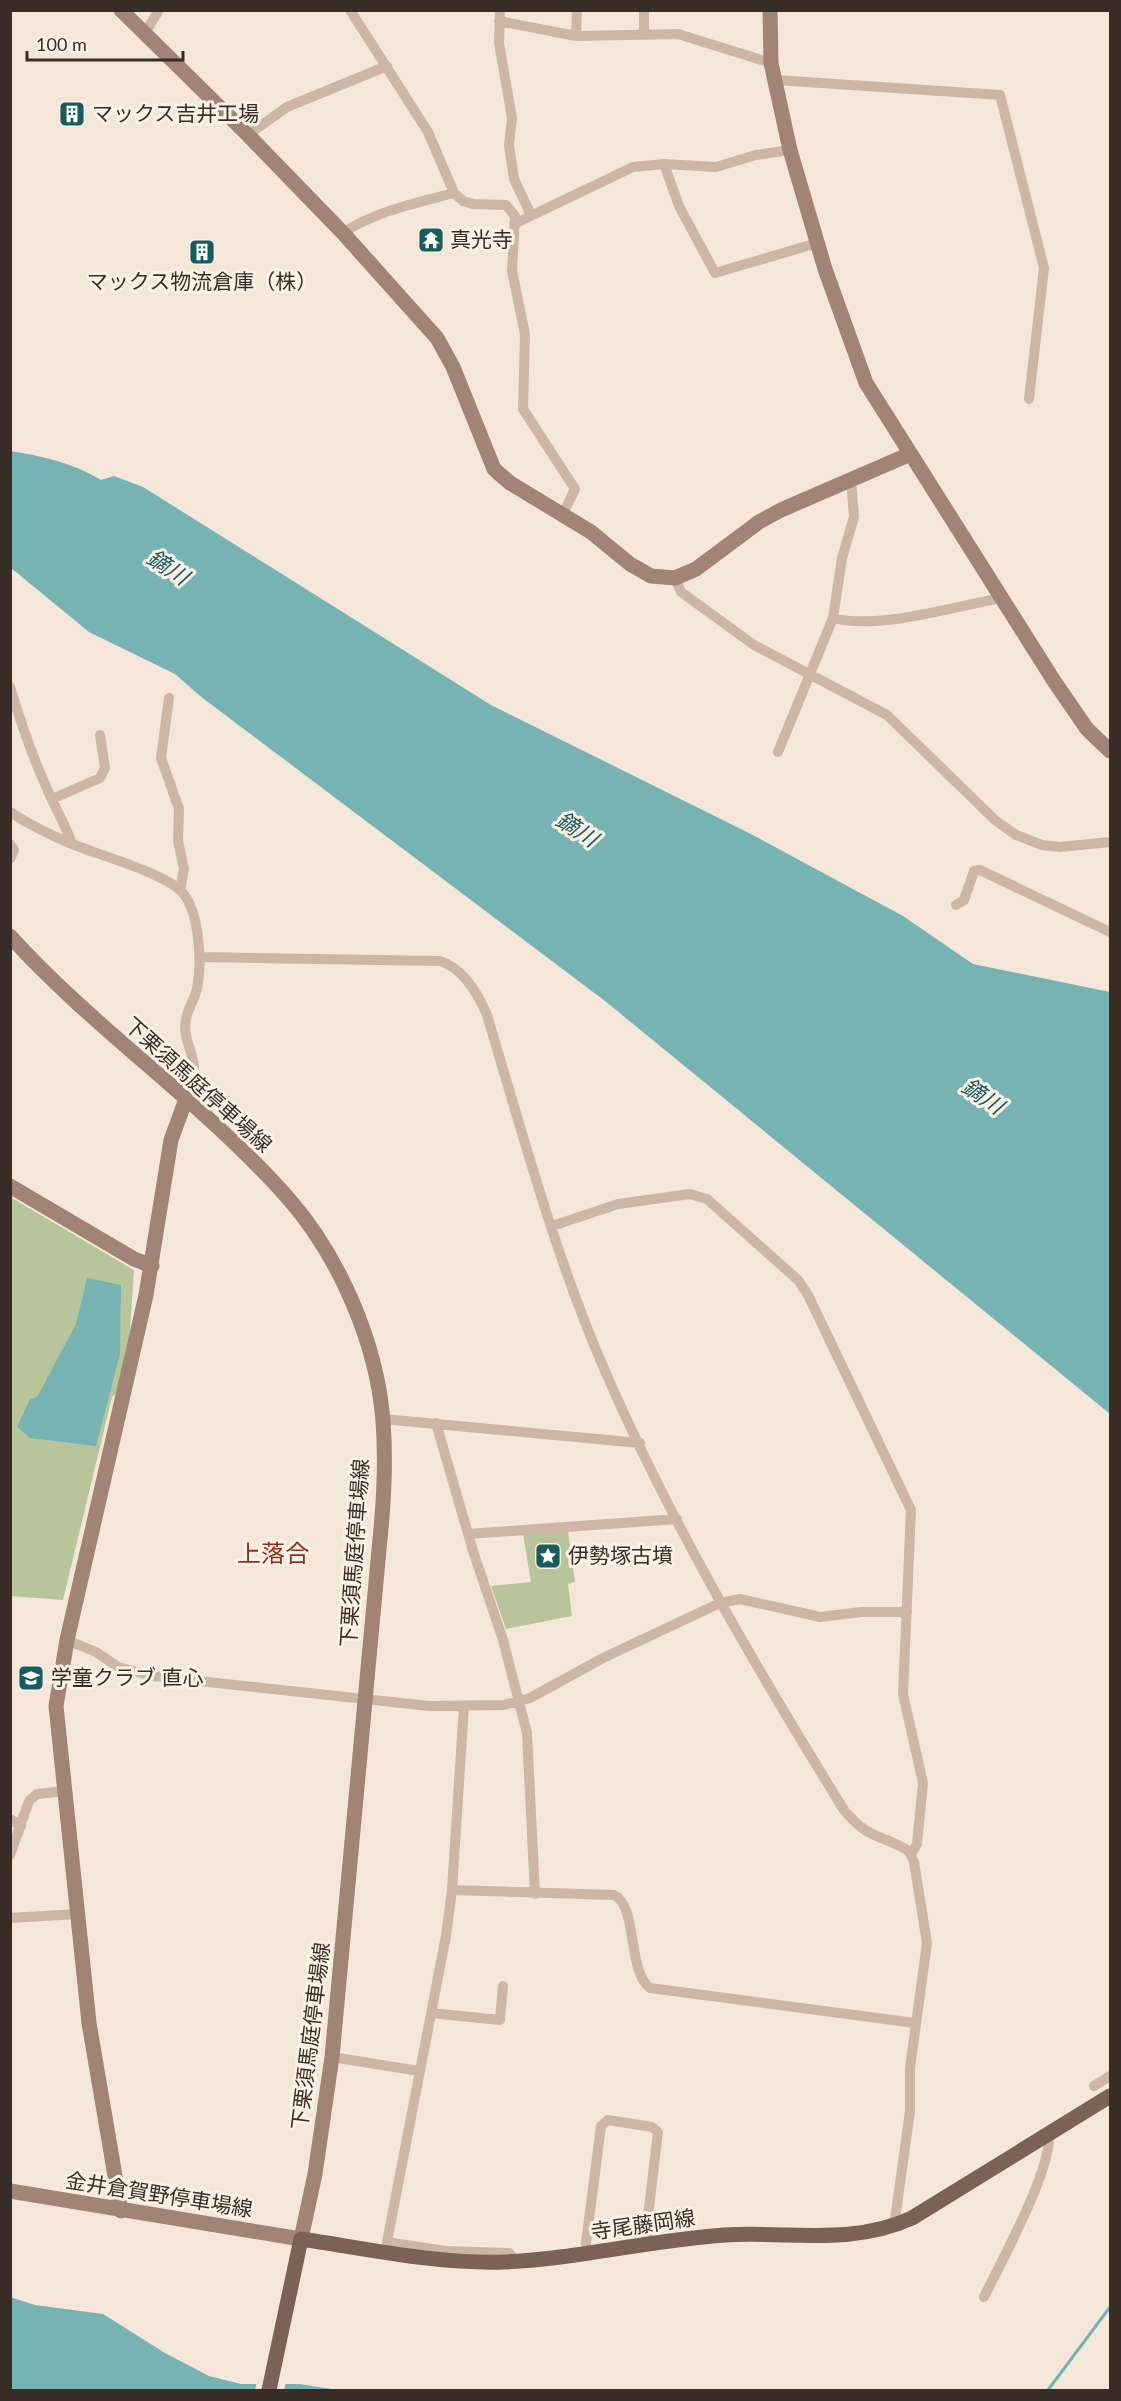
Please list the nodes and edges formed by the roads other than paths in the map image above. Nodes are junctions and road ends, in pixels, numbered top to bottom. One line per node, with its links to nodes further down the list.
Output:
1 (121, 10): 8 (street)
2 (159, 10): 8 (street)
3 (350, 10): 12 (street)
4 (577, 10): 10 (street)
5 (644, 10): 9 (street)
6 (770, 10): 11 (street)
7 (497, 14): 10 (street); 18 (street)
8 (145, 33): 14 (street)
9 (644, 33): 10 (street); 11 (street)
10 (576, 36)
11 (771, 63): 13 (street)
12 (387, 66): 14 (street); 17 (street)
13 (776, 80): 15 (street); 22 (street)
14 (248, 135): 20 (street)
15 (790, 150): 16 (street); 21 (street)
16 (664, 164): 18 (street); 21 (street)
17 (454, 193): 19 (street); 20 (street)
18 (531, 215): 19 (street)
19 (516, 223): 25 (street)
20 (343, 234): 25 (street)
21 (817, 243): 23 (street)
22 (1029, 399)
23 (908, 455): 24 (street); 27 (street)
24 (851, 479): 26 (street); 28 (street)
25 (563, 514): 26 (street)
26 (675, 578): 29 (street)
27 (1000, 598): 28 (street); 34 (street)
28 (833, 618): 29 (street)
29 (810, 675): 33 (street); 37 (street)
30 (10, 687): 35 (street)
31 (169, 698): 41 (street)
32 (100, 735): 35 (street)
33 (778, 752)
34 (1110, 752)
35 (52, 799): 39 (street)
36 (10, 813): 39 (street)
37 (1110, 843)
38 (10, 844): 40 (street)
39 (72, 844): 41 (street)
40 (10, 860)
41 (180, 890): 45 (street)
42 (956, 905): 43 (street)
43 (1110, 932)
44 (10, 936): 46 (street, 下栗須馬庭停車場線)
45 (199, 957): 46 (street); 48 (street)
46 (186, 1099): 49 (street); 50 (street, 下栗須馬庭停車場線)
47 (10, 1186): 49 (street)
48 (552, 1226): 52 (street); 56 (street)
49 (152, 1266): 57 (street)
50 (383, 1419): 51 (street); 58 (street, 下栗須馬庭停車場線)
51 (436, 1423): 52 (street); 54 (street)
52 (639, 1443): 53 (street)
53 (677, 1519): 54 (street); 55 (street)
54 (468, 1534): 59 (street)
55 (720, 1603): 56 (street); 59 (street); 64 (street)
56 (907, 1612): 64 (street)
57 (67, 1640): 58 (street); 61 (street)
58 (364, 1700): 60 (street); 73 (street, 下栗須馬庭停車場線)
59 (518, 1702): 60 (street); 67 (street)
60 (464, 1706): 66 (street)
61 (64, 1791): 63 (street); 68 (street)
62 (10, 1819): 63 (street)
63 (21, 1826): 65 (street)
64 (911, 1854): 72 (street)
65 (10, 1855)
66 (452, 1890): 67 (street); 71 (street)
67 (535, 1894): 72 (street)
68 (78, 1914): 69 (street); 80 (street)
69 (10, 1918)
70 (503, 1986): 71 (street)
71 (431, 2013): 74 (street)
72 (915, 2023): 81 (street)
73 (332, 2057): 74 (street); 82 (street, 下栗須馬庭停車場線)
74 (419, 2071): 85 (street)
75 (1110, 2076): 76 (street)
76 (1094, 2086)
77 (1110, 2096): 78 (main road, 寺尾藤岡線)
78 (1049, 2133): 81 (main road, 寺尾藤岡線); 86 (street)
79 (10, 2191): 80 (street, 金井倉賀野停車場線)
80 (121, 2211): 82 (street, 金井倉賀野停車場線)
81 (894, 2226): 83 (main road, 寺尾藤岡線)
82 (301, 2239): 85 (main road, 寺尾藤岡線); 87 (main road)
83 (647, 2246): 84 (main road, 寺尾藤岡線); 84 (street)
84 (587, 2254): 85 (main road, 寺尾藤岡線)
85 (514, 2261)
86 (984, 2297)
87 (269, 2391)

